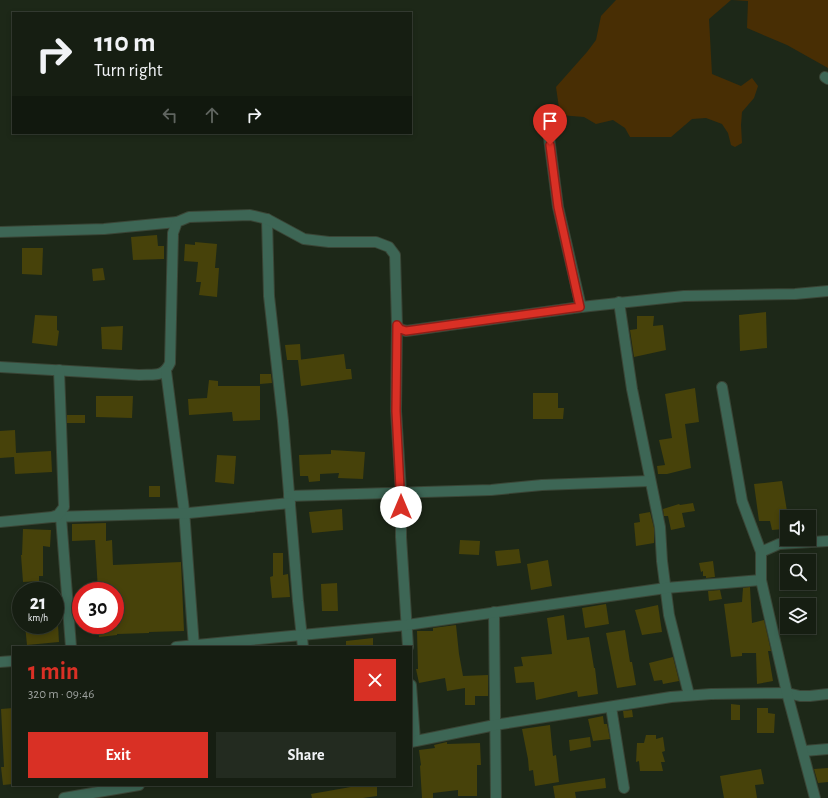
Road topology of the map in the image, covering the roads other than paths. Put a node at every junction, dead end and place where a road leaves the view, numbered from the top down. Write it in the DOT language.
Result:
graph roads {
  1 [pos="548,130"];
  2 [pos="267,219"];
  3 [pos="177,222"];
  4 [pos="0,232"];
  5 [pos="828,291"];
  6 [pos="619,302"];
  7 [pos="580,307"];
  8 [pos="397,325"];
  9 [pos="0,367"];
  10 [pos="59,370"];
  11 [pos="166,371"];
  12 [pos="722,387"];
  13 [pos="650,481"];
  14 [pos="402,492"];
  15 [pos="289,500"];
  16 [pos="184,514"];
  17 [pos="56,517"];
  18 [pos="0,522"];
  19 [pos="828,541"];
  20 [pos="761,552"];
  21 [pos="761,580"];
  22 [pos="666,588"];
  23 [pos="494,612"];
  24 [pos="407,624"];
  25 [pos="302,635"];
  26 [pos="71,646"];
  27 [pos="194,646"];
  28 [pos="303,646"];
  29 [pos="408,646"];
  30 [pos="12,661"];
  31 [pos="0,662"];
  32 [pos="787,693"];
  33 [pos="828,694"];
  34 [pos="689,695"];
  35 [pos="611,707"];
  36 [pos="412,713"];
  37 [pos="495,725"];
  38 [pos="413,741"];
  39 [pos="828,749"];
  40 [pos="804,751"];
  41 [pos="78,786"];
  42 [pos="134,786"];
  43 [pos="624,788"];
  44 [pos="79,796"];
  45 [pos="64,798"];
  46 [pos="496,798"];
  47 [pos="815,798"];
  1 -- 7 [label="street"];
  2 -- 3 [label="street"];
  2 -- 8 [label="street"];
  2 -- 15 [label="street"];
  3 -- 4 [label="street"];
  3 -- 11 [label="street"];
  5 -- 6 [label="street"];
  6 -- 7 [label="street"];
  6 -- 13 [label="street"];
  7 -- 8 [label="street"];
  8 -- 14 [label="street"];
  9 -- 10 [label="street"];
  10 -- 11 [label="street"];
  10 -- 17 [label="street"];
  11 -- 16 [label="street"];
  12 -- 20 [label="street"];
  13 -- 14 [label="street"];
  13 -- 22 [label="street"];
  14 -- 15 [label="street"];
  14 -- 24 [label="street"];
  15 -- 16 [label="street"];
  15 -- 25 [label="street"];
  16 -- 17 [label="street"];
  16 -- 27 [label="street"];
  17 -- 18 [label="street"];
  17 -- 26 [label="street"];
  19 -- 20 [label="street"];
  20 -- 21 [label="street"];
  21 -- 22 [label="street"];
  21 -- 32 [label="street"];
  22 -- 23 [label="street"];
  22 -- 34 [label="street"];
  23 -- 24 [label="street"];
  23 -- 37 [label="street"];
  24 -- 25 [label="street"];
  24 -- 29 [label="street"];
  25 -- 27 [label="street"];
  25 -- 28 [label="street"];
  30 -- 31 [label="street"];
  32 -- 33 [label="street"];
  32 -- 34 [label="street"];
  32 -- 40 [label="street"];
  34 -- 35 [label="street"];
  35 -- 37 [label="street"];
  35 -- 43 [label="street"];
  36 -- 38 [label="street"];
  37 -- 38 [label="street"];
  37 -- 46 [label="street"];
  39 -- 40 [label="street"];
  40 -- 47 [label="street"];
  41 -- 44 [label="street"];
  42 -- 44 [label="street"];
  44 -- 45 [label="street"];
}
